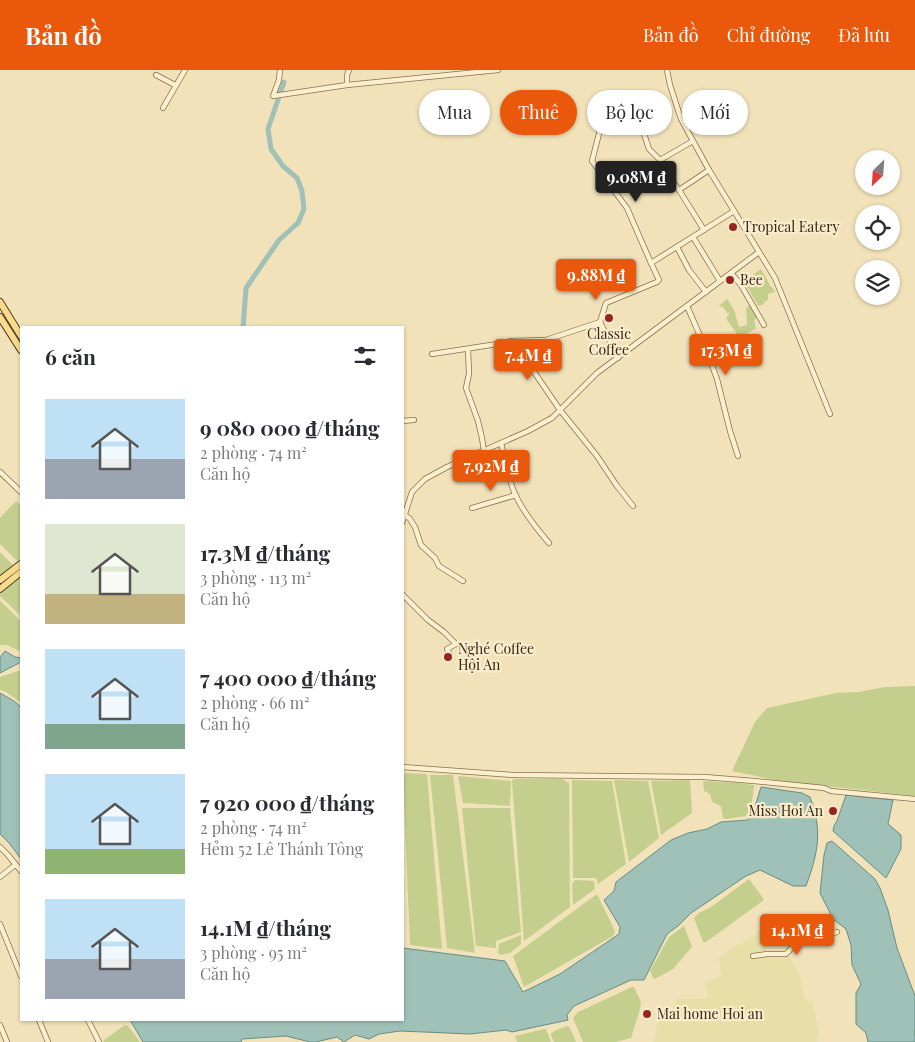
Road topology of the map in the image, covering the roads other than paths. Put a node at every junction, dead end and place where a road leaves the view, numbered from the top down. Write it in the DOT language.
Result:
graph roads {
  1 [pos="185,70"];
  2 [pos="280,70"];
  3 [pos="349,70"];
  4 [pos="498,70"];
  5 [pos="667,70"];
  6 [pos="463,72"];
  7 [pos="156,75"];
  8 [pos="175,85"];
  9 [pos="347,85"];
  10 [pos="162,108"];
  11 [pos="599,135"];
  12 [pos="644,135"];
  13 [pos="693,142"];
  14 [pos="660,160"];
  15 [pos="708,170"];
  16 [pos="679,190"];
  17 [pos="734,211"];
  18 [pos="704,230"];
  19 [pos="693,237"];
  20 [pos="677,247"];
  21 [pos="760,252"];
  22 [pos="651,263"];
  23 [pos="731,273"];
  24 [pos="720,281"];
  25 [pos="706,292"];
  26 [pos="0,302"];
  27 [pos="687,306"];
  28 [pos="0,317"];
  29 [pos="600,322"];
  30 [pos="764,325"];
  31 [pos="20,334"];
  32 [pos="528,341"];
  33 [pos="20,348"];
  34 [pos="468,349"];
  35 [pos="432,354"];
  36 [pos="618,358"];
  37 [pos="560,410"];
  38 [pos="830,414"];
  39 [pos="414,420"];
  40 [pos="404,421"];
  41 [pos="501,444"];
  42 [pos="484,451"];
  43 [pos="738,456"];
  44 [pos="0,472"];
  45 [pos="20,491"];
  46 [pos="516,495"];
  47 [pos="633,506"];
  48 [pos="472,508"];
  49 [pos="405,515"];
  50 [pos="549,543"];
  51 [pos="20,565"];
  52 [pos="20,573"];
  53 [pos="463,581"];
  54 [pos="1,585"];
  55 [pos="404,596"];
  56 [pos="448,658"];
  57 [pos="404,767"];
  58 [pos="915,799"];
  59 [pos="0,847"];
  60 [pos="15,865"];
  61 [pos="20,870"];
  62 [pos="0,877"];
  63 [pos="0,924"];
  64 [pos="837,932"];
  65 [pos="753,956"];
  66 [pos="20,974"];
  67 [pos="39,1021"];
  68 [pos="88,1021"];
  69 [pos="0,1025"];
  70 [pos="1,1031"];
  71 [pos="7,1042"];
  72 [pos="48,1042"];
  73 [pos="99,1042"];
  1 -- 8 [label="street"];
  2 -- 9 [label="street"];
  3 -- 9 [label="street"];
  4 -- 6 [label="street"];
  5 -- 13 [label="street"];
  6 -- 9 [label="street"];
  7 -- 8 [label="street"];
  8 -- 10 [label="street"];
  11 -- 22 [label="street"];
  12 -- 14 [label="street"];
  13 -- 14 [label="street"];
  13 -- 15 [label="street"];
  14 -- 16 [label="street"];
  15 -- 16 [label="street"];
  15 -- 17 [label="street"];
  16 -- 18 [label="street"];
  17 -- 18 [label="street"];
  17 -- 21 [label="street"];
  18 -- 19 [label="street"];
  19 -- 20 [label="street"];
  19 -- 24 [label="street"];
  20 -- 22 [label="street"];
  20 -- 25 [label="street"];
  21 -- 23 [label="street"];
  21 -- 38 [label="street"];
  22 -- 29 [label="street"];
  23 -- 24 [label="street"];
  23 -- 30 [label="street"];
  24 -- 25 [label="street"];
  25 -- 27 [label="street"];
  26 -- 31 [label="main road"];
  27 -- 36 [label="street"];
  27 -- 43 [label="street"];
  28 -- 33 [label="main road"];
  29 -- 32 [label="street"];
  29 -- 36 [label="street"];
  32 -- 34 [label="street"];
  32 -- 37 [label="street"];
  34 -- 35 [label="street"];
  34 -- 42 [label="street"];
  36 -- 37 [label="street"];
  37 -- 41 [label="street"];
  37 -- 47 [label="street"];
  39 -- 40 [label="street"];
  41 -- 42 [label="street"];
  41 -- 46 [label="street"];
  42 -- 49 [label="street"];
  44 -- 45 [label="street"];
  46 -- 48 [label="street"];
  46 -- 50 [label="street"];
  49 -- 53 [label="street"];
  51 -- 54 [label="main road"];
  52 -- 54 [label="main road"];
  55 -- 56 [label="street"];
  57 -- 58 [label="street"];
  59 -- 60 [label="street"];
  60 -- 61 [label="street"];
  60 -- 62 [label="street"];
  63 -- 66 [label="street"];
  64 -- 65 [label="street"];
  67 -- 72 [label="street"];
  68 -- 73 [label="street"];
  69 -- 70 [label="street"];
  70 -- 71 [label="street"];
}
